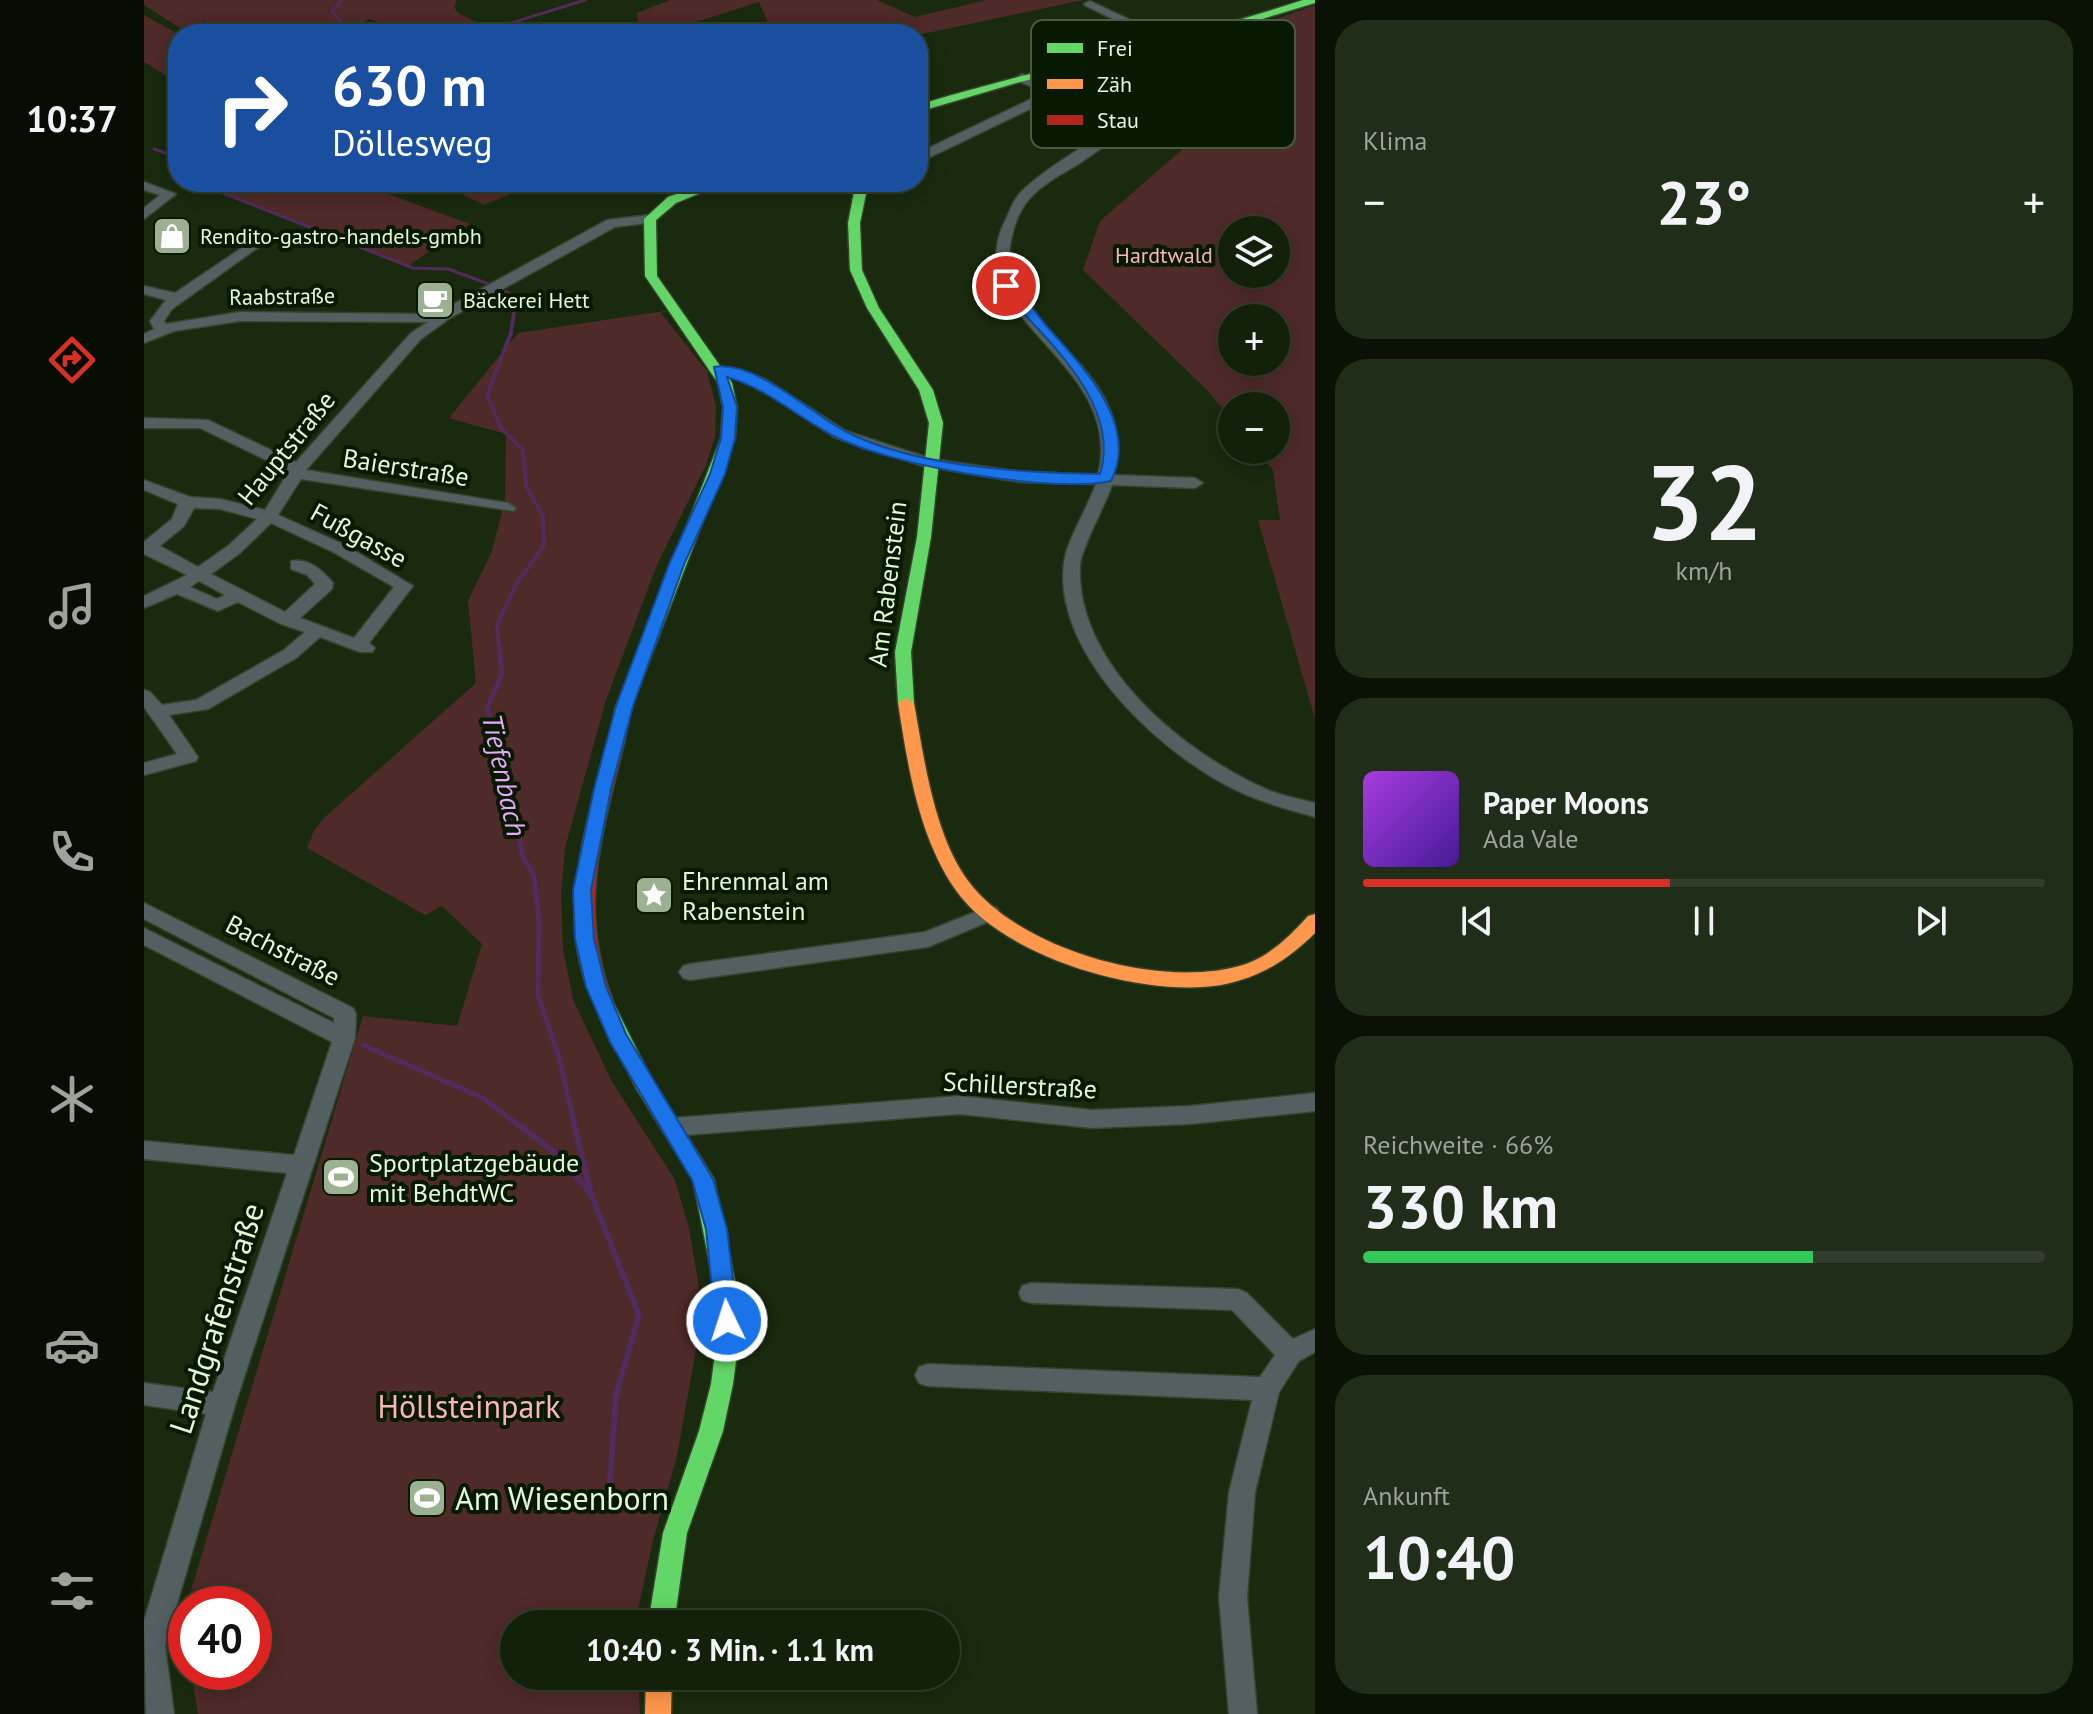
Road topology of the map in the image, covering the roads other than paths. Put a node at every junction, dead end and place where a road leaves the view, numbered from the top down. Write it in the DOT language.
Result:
graph roads {
  1 [pos="1306,1"];
  2 [pos="1090,4"];
  3 [pos="1123,20"];
  4 [pos="1252,20"];
  5 [pos="1031,76"];
  6 [pos="1022,78"];
  7 [pos="1031,82"];
  8 [pos="1031,104"];
  9 [pos="928,106"];
  10 [pos="1091,148"];
  11 [pos="928,153"];
  12 [pos="144,186"];
  13 [pos="695,192"];
  14 [pos="860,192"];
  15 [pos="144,215"];
  16 [pos="650,219"];
  17 [pos="255,243"];
  18 [pos="144,290"];
  19 [pos="176,298"];
  20 [pos="447,314"];
  21 [pos="400,318"];
  22 [pos="161,329"];
  23 [pos="416,336"];
  24 [pos="144,339"];
  25 [pos="718,370"];
  26 [pos="144,423"];
  27 [pos="929,463"];
  28 [pos="297,471"];
  29 [pos="1106,478"];
  30 [pos="1195,483"];
  31 [pos="144,485"];
  32 [pos="186,502"];
  33 [pos="508,508"];
  34 [pos="268,517"];
  35 [pos="146,548"];
  36 [pos="297,565"];
  37 [pos="202,574"];
  38 [pos="178,588"];
  39 [pos="236,596"];
  40 [pos="144,603"];
  41 [pos="287,620"];
  42 [pos="317,631"];
  43 [pos="144,696"];
  44 [pos="159,711"];
  45 [pos="144,769"];
  46 [pos="1315,810"];
  47 [pos="144,910"];
  48 [pos="990,913"];
  49 [pos="1315,921"];
  50 [pos="144,936"];
  51 [pos="690,972"];
  52 [pos="344,1038"];
  53 [pos="1315,1102"];
  54 [pos="673,1127"];
  55 [pos="144,1150"];
  56 [pos="301,1165"];
  57 [pos="1031,1293"];
  58 [pos="1315,1340"];
  59 [pos="1290,1353"];
  60 [pos="928,1375"];
  61 [pos="1267,1389"];
  62 [pos="144,1394"];
  63 [pos="222,1405"];
  64 [pos="663,1610"];
  65 [pos="147,1644"];
  66 [pos="659,1690"];
  67 [pos="160,1714"];
  68 [pos="658,1714"];
  69 [pos="1243,1714"];
  1 -- 4 [label="street"];
  2 -- 3 [label="street"];
  5 -- 6 [label="street"];
  6 -- 7 [label="street"];
  6 -- 9 [label="street"];
  8 -- 11 [label="street"];
  10 -- 29 [label="street"];
  12 -- 15 [label="street"];
  13 -- 16 [label="street"];
  14 -- 27 [label="street, Am Rabenstein"];
  16 -- 20 [label="street"];
  16 -- 25 [label="street"];
  17 -- 19 [label="street"];
  18 -- 19 [label="street"];
  19 -- 22 [label="street"];
  20 -- 21 [label="street, Raabstraße"];
  20 -- 23 [label="street, Hauptstraße"];
  21 -- 22 [label="street, Raabstraße"];
  21 -- 23 [label="street"];
  22 -- 24 [label="street, Raabstraße"];
  23 -- 28 [label="street, Hauptstraße"];
  25 -- 27 [label="street"];
  25 -- 54 [label="street"];
  26 -- 28 [label="street, Baierstraße"];
  27 -- 29 [label="street"];
  27 -- 48 [label="street, Am Rabenstein"];
  28 -- 33 [label="street, Baierstraße"];
  28 -- 34 [label="street, Hauptstraße"];
  29 -- 30 [label="street"];
  29 -- 46 [label="street"];
  31 -- 32 [label="street"];
  32 -- 34 [label="street"];
  32 -- 35 [label="street"];
  34 -- 37 [label="street, Hauptstraße"];
  34 -- 42 [label="street, Fußgasse"];
  35 -- 37 [label="street"];
  36 -- 41 [label="street"];
  37 -- 38 [label="street, Hauptstraße"];
  37 -- 39 [label="street"];
  38 -- 39 [label="street"];
  38 -- 40 [label="street, Hauptstraße"];
  39 -- 41 [label="street"];
  41 -- 42 [label="street"];
  42 -- 44 [label="street"];
  43 -- 44 [label="street"];
  44 -- 45 [label="street"];
  47 -- 52 [label="street, Bachstraße"];
  48 -- 49 [label="street, Am Rabenstein"];
  48 -- 51 [label="street"];
  50 -- 52 [label="street, Bachstraße"];
  52 -- 56 [label="street, Landgrafenstraße"];
  53 -- 54 [label="street, Schillerstraße"];
  54 -- 64 [label="street"];
  55 -- 56 [label="street"];
  56 -- 63 [label="street, Landgrafenstraße"];
  57 -- 59 [label="street"];
  58 -- 59 [label="street"];
  59 -- 61 [label="street"];
  60 -- 61 [label="street"];
  61 -- 69 [label="street"];
  62 -- 63 [label="street"];
  63 -- 65 [label="street, Landgrafenstraße"];
  65 -- 67 [label="street, Landgrafenstraße"];
  66 -- 68 [label="street"];
}
